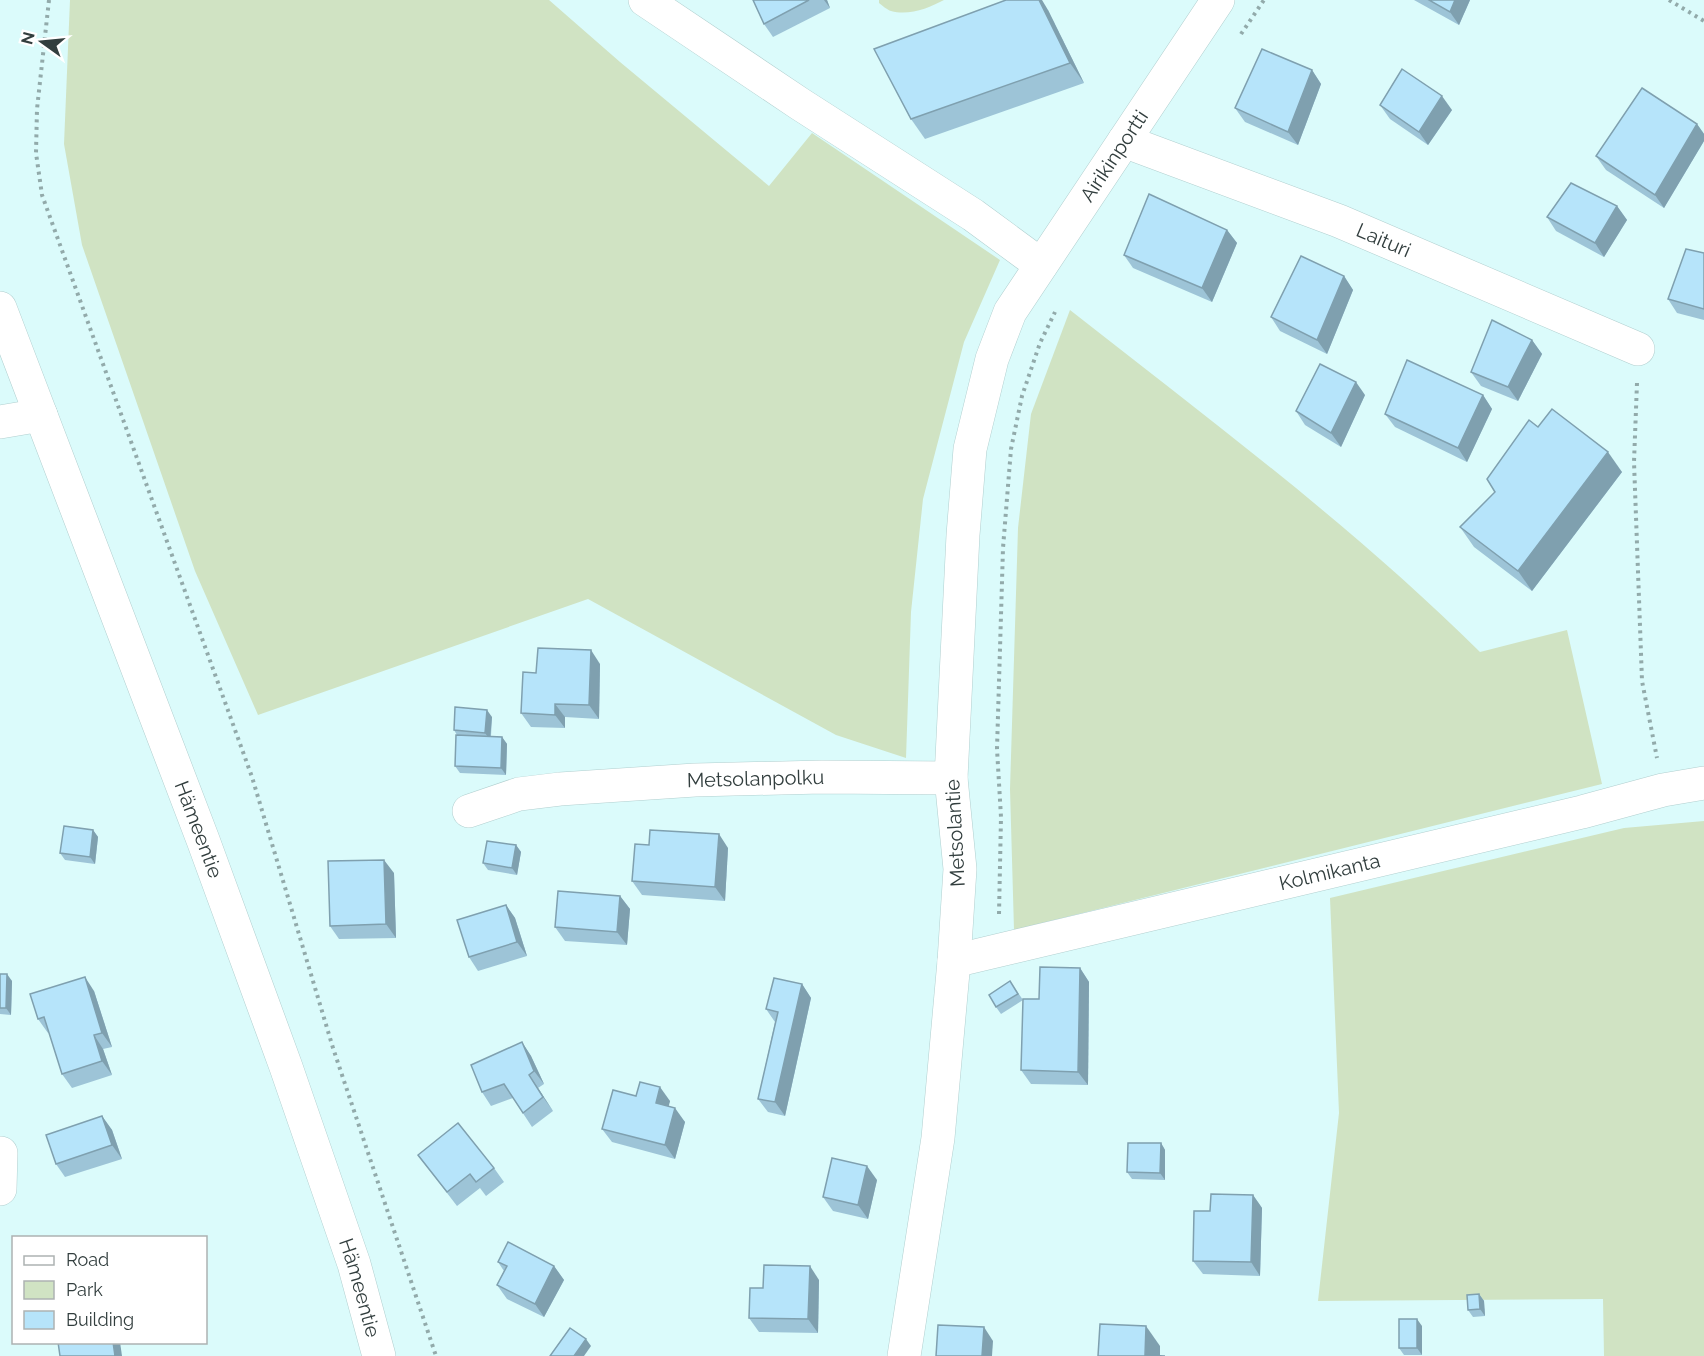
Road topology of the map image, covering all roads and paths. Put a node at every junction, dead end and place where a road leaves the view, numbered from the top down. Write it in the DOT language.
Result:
graph roads {
  1 [pos="48,0"];
  2 [pos="645,0"];
  3 [pos="1218,0"];
  4 [pos="1264,0"];
  5 [pos="1669,0"];
  6 [pos="1704,21"];
  7 [pos="1238,39"];
  8 [pos="1124,141"];
  9 [pos="1041,265"];
  10 [pos="0,308"];
  11 [pos="1010,312"];
  12 [pos="1055,312"];
  13 [pos="1638,349"];
  14 [pos="41,415"];
  15 [pos="0,422"];
  16 [pos="951,778"];
  17 [pos="1704,783"];
  18 [pos="1663,790"];
  19 [pos="470,811"];
  20 [pos="999,951"];
  21 [pos="954,962"];
  22 [pos="1,1153"];
  23 [pos="0,1189"];
  24 [pos="380,1356"];
  25 [pos="436,1356"];
  26 [pos="904,1356"];
  1 -- 25 [label="path"];
  2 -- 9 [label="main road"];
  3 -- 8 [label="main road, Airikinportti"];
  4 -- 7 [label="path"];
  5 -- 6 [label="path"];
  8 -- 9 [label="main road, Airikinportti"];
  8 -- 13 [label="main road, Laituri"];
  9 -- 11 [label="main road, Airikinportti"];
  10 -- 14 [label="main road, Hämeentie"];
  11 -- 16 [label="main road, Metsolantie"];
  12 -- 20 [label="path"];
  13 -- 18 [label="path"];
  14 -- 15 [label="main road"];
  14 -- 24 [label="main road, Hämeentie"];
  16 -- 19 [label="main road, Metsolanpolku"];
  16 -- 21 [label="main road, Metsolantie"];
  17 -- 18 [label="main road, Kolmikanta"];
  18 -- 20 [label="main road, Kolmikanta"];
  20 -- 21 [label="main road, Kolmikanta"];
  21 -- 26 [label="main road, Metsolantie"];
  22 -- 23 [label="main road"];
}
